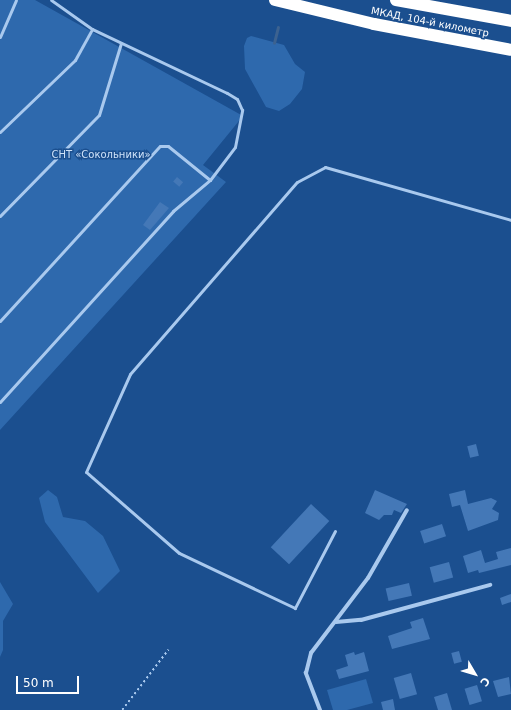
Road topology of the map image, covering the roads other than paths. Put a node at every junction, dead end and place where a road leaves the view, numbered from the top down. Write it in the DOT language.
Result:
graph roads {
  1 [pos="16,0"];
  2 [pos="51,0"];
  3 [pos="275,0"];
  4 [pos="396,0"];
  5 [pos="511,22"];
  6 [pos="92,29"];
  7 [pos="0,37"];
  8 [pos="121,43"];
  9 [pos="509,52"];
  10 [pos="0,132"];
  11 [pos="210,180"];
  12 [pos="0,216"];
  13 [pos="511,220"];
  14 [pos="0,321"];
  15 [pos="0,402"];
  16 [pos="407,510"];
  17 [pos="335,531"];
  18 [pos="490,585"];
  19 [pos="336,622"];
  20 [pos="320,710"];
  1 -- 7 [label="lane"];
  2 -- 6 [label="lane"];
  3 -- 9 [label="highway, МКАД, 104-й километр"];
  4 -- 5 [label="highway, МКАД, 104-й километр"];
  6 -- 8 [label="lane"];
  6 -- 10 [label="lane"];
  8 -- 11 [label="lane"];
  8 -- 12 [label="lane"];
  11 -- 14 [label="lane"];
  11 -- 15 [label="lane"];
  13 -- 17 [label="lane"];
  16 -- 19 [label="street"];
  18 -- 19 [label="street"];
  19 -- 20 [label="street"];
}
